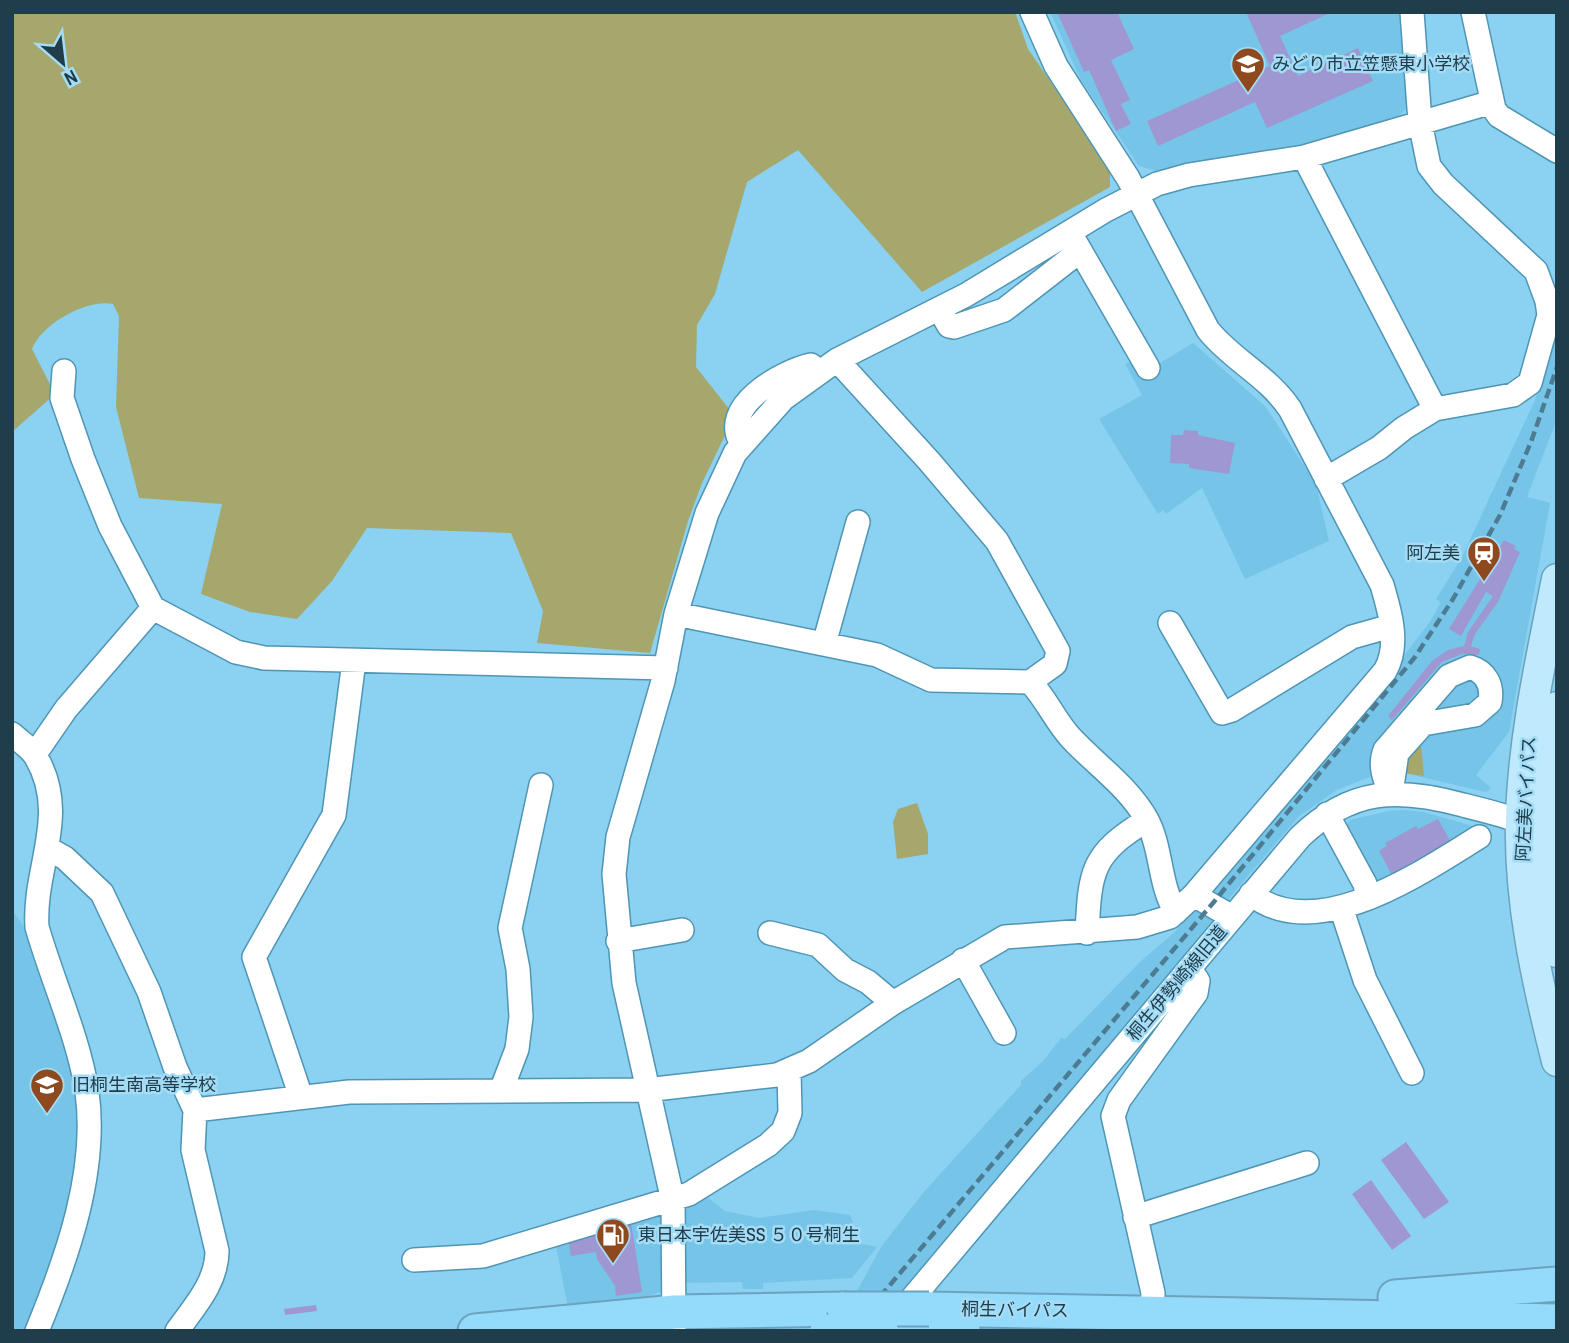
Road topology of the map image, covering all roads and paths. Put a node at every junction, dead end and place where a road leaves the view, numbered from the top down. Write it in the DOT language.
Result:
graph roads {
  1 [pos="1032,12"];
  2 [pos="1412,12"];
  3 [pos="1473,12"];
  4 [pos="1493,105"];
  5 [pos="1420,122"];
  6 [pos="1557,151"];
  7 [pos="1304,157"];
  8 [pos="1136,196"];
  9 [pos="1075,241"];
  10 [pos="939,309"];
  11 [pos="828,366"];
  12 [pos="1149,368"];
  13 [pos="64,371"];
  14 [pos="1435,410"];
  15 [pos="1326,479"];
  16 [pos="858,522"];
  17 [pos="1557,579"];
  18 [pos="153,608"];
  19 [pos="676,614"];
  20 [pos="1170,623"];
  21 [pos="1391,626"];
  22 [pos="824,644"];
  23 [pos="354,661"];
  24 [pos="666,668"];
  25 [pos="1030,682"];
  26 [pos="1557,707"];
  27 [pos="1432,710"];
  28 [pos="12,734"];
  29 [pos="35,754"];
  30 [pos="541,785"];
  31 [pos="1391,793"];
  32 [pos="1327,814"];
  33 [pos="1147,820"];
  34 [pos="1541,830"];
  35 [pos="1479,837"];
  36 [pos="49,849"];
  37 [pos="1251,894"];
  38 [pos="1194,895"];
  39 [pos="1368,898"];
  40 [pos="1341,907"];
  41 [pos="1177,912"];
  42 [pos="1232,917"];
  43 [pos="682,930"];
  44 [pos="770,933"];
  45 [pos="1087,933"];
  46 [pos="618,941"];
  47 [pos="1557,952"];
  48 [pos="962,960"];
  49 [pos="1190,969"];
  50 [pos="892,1003"];
  51 [pos="1004,1033"];
  52 [pos="1557,1061"];
  53 [pos="789,1071"];
  54 [pos="1412,1073"];
  55 [pos="646,1090"];
  56 [pos="501,1091"];
  57 [pos="301,1097"];
  58 [pos="195,1110"];
  59 [pos="1307,1163"];
  60 [pos="673,1201"];
  61 [pos="1135,1217"];
  62 [pos="414,1260"];
  63 [pos="1557,1283"];
  64 [pos="1152,1312"];
  65 [pos="674,1321"];
  66 [pos="1557,1321"];
  67 [pos="831,1323"];
  68 [pos="908,1323"];
  69 [pos="37,1331"];
  70 [pos="177,1331"];
  71 [pos="475,1331"];
  72 [pos="1039,1331"];
  1 -- 8 [label="street"];
  2 -- 5 [label="street"];
  3 -- 4 [label="street"];
  4 -- 5 [label="street"];
  4 -- 6 [label="street"];
  5 -- 7 [label="street"];
  5 -- 14 [label="street"];
  7 -- 8 [label="street"];
  7 -- 14 [label="street"];
  8 -- 9 [label="street"];
  8 -- 15 [label="street"];
  9 -- 10 [label="street"];
  9 -- 10 [label="street"];
  9 -- 12 [label="street"];
  10 -- 11 [label="street"];
  11 -- 19 [label="street"];
  11 -- 25 [label="street"];
  13 -- 18 [label="street"];
  14 -- 15 [label="street"];
  15 -- 21 [label="street"];
  16 -- 22 [label="street"];
  17 -- 34 [label="main road, 阿左美バイパス"];
  18 -- 23 [label="street"];
  18 -- 29 [label="street"];
  19 -- 22 [label="street"];
  19 -- 24 [label="street"];
  20 -- 21 [label="street"];
  21 -- 38 [label="street"];
  22 -- 25 [label="street"];
  23 -- 24 [label="street"];
  23 -- 57 [label="street"];
  24 -- 46 [label="street"];
  25 -- 33 [label="street"];
  26 -- 34 [label="main road, 阿左美バイパス"];
  27 -- 31 [label="street"];
  28 -- 29 [label="street"];
  29 -- 36 [label="street"];
  30 -- 56 [label="street"];
  31 -- 32 [label="street, 桐生伊勢崎線旧道"];
  31 -- 34 [label="street, 桐生伊勢崎線旧道"];
  32 -- 37 [label="street, 桐生伊勢崎線旧道"];
  32 -- 39 [label="street"];
  33 -- 41 [label="street"];
  33 -- 45 [label="street"];
  34 -- 47 [label="main road, 阿左美バイパス"];
  34 -- 52 [label="main road, 阿左美バイパス"];
  35 -- 39 [label="street"];
  36 -- 58 [label="street"];
  36 -- 69 [label="street"];
  37 -- 40 [label="street"];
  37 -- 42 [label="street, 桐生伊勢崎線旧道"];
  38 -- 41 [label="street"];
  38 -- 42 [label="street"];
  39 -- 40 [label="street"];
  40 -- 54 [label="street"];
  41 -- 45 [label="street"];
  42 -- 49 [label="street, 桐生伊勢崎線旧道"];
  43 -- 46 [label="street"];
  44 -- 50 [label="street"];
  45 -- 48 [label="street"];
  46 -- 55 [label="street"];
  48 -- 50 [label="street"];
  48 -- 51 [label="street"];
  49 -- 61 [label="street"];
  49 -- 68 [label="street, 桐生伊勢崎線旧道"];
  50 -- 53 [label="street"];
  53 -- 55 [label="street"];
  53 -- 60 [label="street"];
  55 -- 56 [label="street"];
  55 -- 60 [label="street"];
  56 -- 57 [label="street"];
  57 -- 58 [label="street"];
  58 -- 70 [label="street"];
  59 -- 61 [label="street"];
  60 -- 62 [label="street"];
  60 -- 65 [label="street"];
  61 -- 64 [label="street"];
  63 -- 64 [label="highway"];
  64 -- 66 [label="highway, 桐生バイパス"];
  64 -- 68 [label="highway, 桐生バイパス"];
  65 -- 67 [label="highway, 桐生バイパス"];
  65 -- 71 [label="highway, 桐生バイパス"];
  67 -- 68 [label="highway, 桐生バイパス, bridge"];
  68 -- 72 [label="highway, 桐生バイパス"];
}
